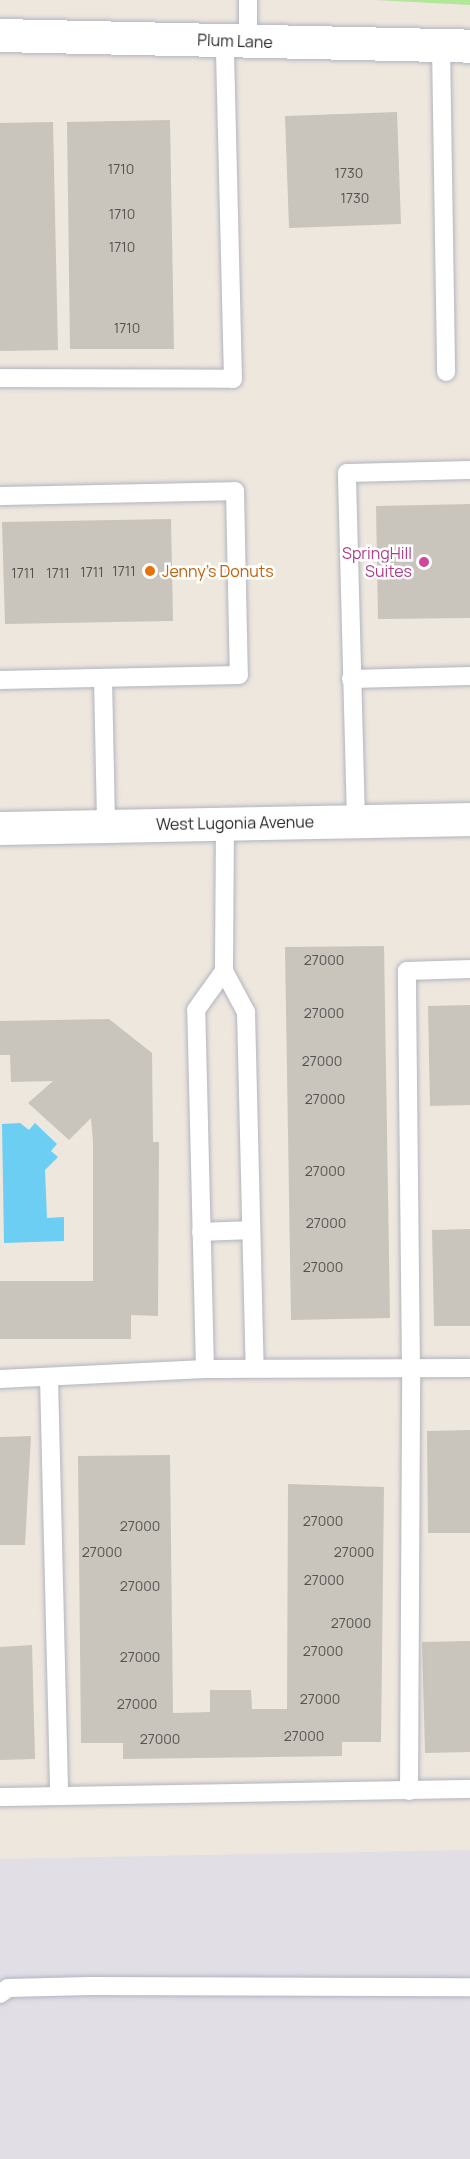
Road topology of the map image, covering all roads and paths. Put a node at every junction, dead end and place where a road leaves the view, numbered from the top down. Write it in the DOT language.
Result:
graph roads {
  1 [pos="248,0"];
  2 [pos="0,35"];
  3 [pos="236,41"];
  4 [pos="455,46"];
  5 [pos="446,372"];
  6 [pos="0,378"];
  7 [pos="470,470"];
  8 [pos="0,496"];
  9 [pos="470,676"];
  10 [pos="103,678"];
  11 [pos="351,679"];
  12 [pos="0,680"];
  13 [pos="470,819"];
  14 [pos="356,820"];
  15 [pos="225,823"];
  16 [pos="106,827"];
  17 [pos="0,828"];
  18 [pos="470,969"];
  19 [pos="224,971"];
  20 [pos="251,1230"];
  21 [pos="201,1232"];
  22 [pos="255,1368"];
  23 [pos="470,1368"];
  24 [pos="205,1369"];
  25 [pos="411,1370"];
  26 [pos="49,1378"];
  27 [pos="0,1379"];
  28 [pos="470,1789"];
  29 [pos="409,1791"];
  30 [pos="60,1796"];
  31 [pos="0,1797"];
  32 [pos="470,1987"];
  33 [pos="0,1994"];
  1 -- 3 [label="lane"];
  2 -- 3 [label="street, Plum Lane"];
  3 -- 4 [label="street, Plum Lane"];
  3 -- 6 [label="lane"];
  4 -- 5 [label="lane"];
  7 -- 11 [label="lane"];
  8 -- 10 [label="lane"];
  9 -- 11 [label="lane"];
  10 -- 12 [label="lane"];
  10 -- 16 [label="lane"];
  11 -- 14 [label="lane"];
  13 -- 14 [label="street, West Lugonia Avenue"];
  14 -- 15 [label="street, West Lugonia Avenue"];
  15 -- 16 [label="street, West Lugonia Avenue"];
  15 -- 19 [label="lane"];
  16 -- 17 [label="street, West Lugonia Avenue"];
  18 -- 25 [label="lane"];
  19 -- 20 [label="lane"];
  19 -- 21 [label="lane"];
  20 -- 21 [label="lane"];
  20 -- 22 [label="lane"];
  21 -- 24 [label="lane"];
  22 -- 24 [label="lane"];
  22 -- 25 [label="lane"];
  23 -- 25 [label="lane"];
  24 -- 26 [label="lane"];
  25 -- 29 [label="lane"];
  26 -- 27 [label="lane"];
  26 -- 30 [label="lane"];
  28 -- 29 [label="lane"];
  29 -- 30 [label="lane"];
  30 -- 31 [label="lane"];
  32 -- 33 [label="lane"];
}
